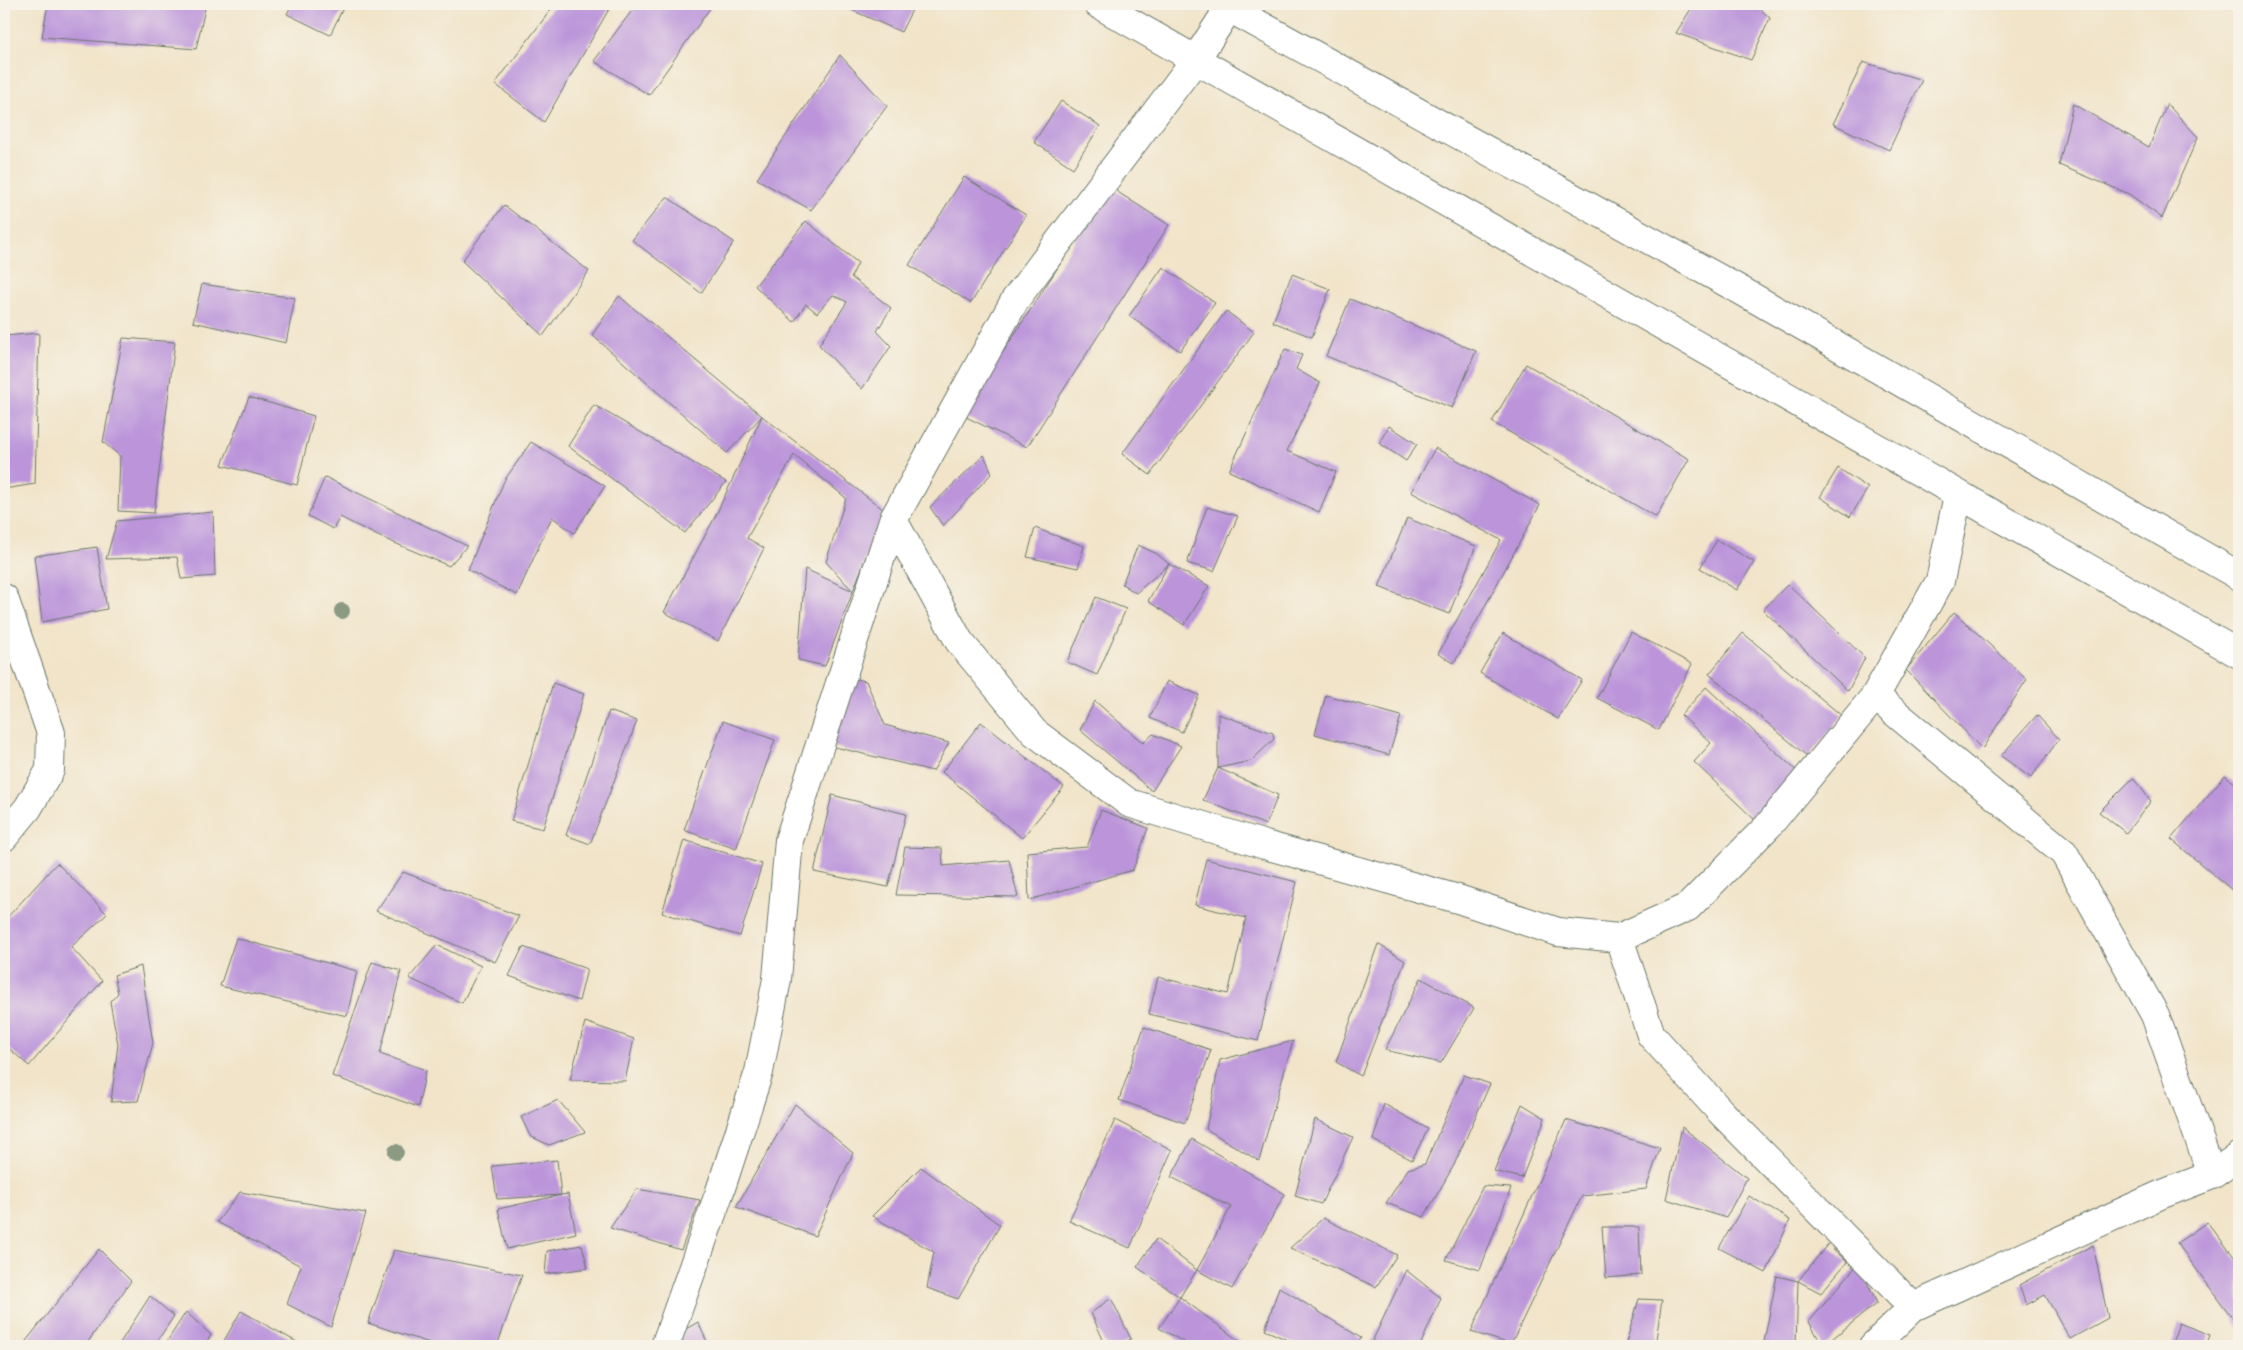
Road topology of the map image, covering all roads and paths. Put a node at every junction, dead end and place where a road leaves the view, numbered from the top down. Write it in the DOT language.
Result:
graph roads {
  1 [pos="1098,4"];
  2 [pos="1227,5"];
  3 [pos="1196,59"];
  4 [pos="1958,495"];
  5 [pos="893,520"];
  6 [pos="2239,576"];
  7 [pos="4,598"];
  8 [pos="2239,654"];
  9 [pos="1875,696"];
  10 [pos="4,837"];
  11 [pos="1619,938"];
  12 [pos="2239,1156"];
  13 [pos="2212,1175"];
  14 [pos="1913,1307"];
  15 [pos="665,1346"];
  16 [pos="1873,1346"];
  1 -- 3 [label="street"];
  2 -- 3 [label="street"];
  2 -- 6 [label="street"];
  3 -- 4 [label="street"];
  3 -- 5 [label="street"];
  4 -- 8 [label="street"];
  4 -- 9 [label="street"];
  5 -- 11 [label="street"];
  5 -- 15 [label="street"];
  7 -- 10 [label="street"];
  9 -- 11 [label="street"];
  9 -- 13 [label="street"];
  11 -- 14 [label="street"];
  12 -- 13 [label="street"];
  13 -- 14 [label="street"];
  14 -- 16 [label="street"];
}
